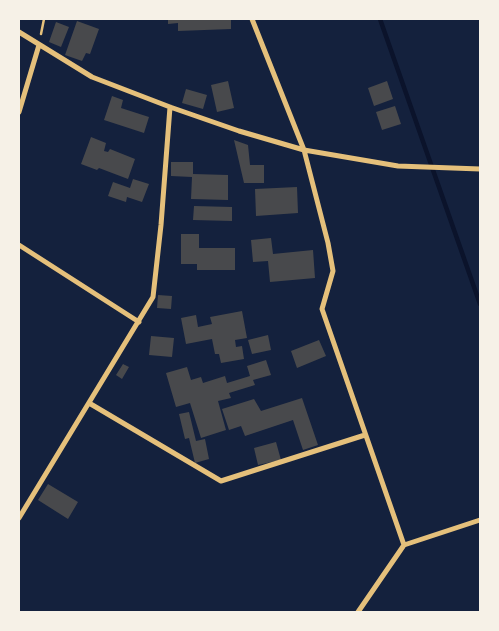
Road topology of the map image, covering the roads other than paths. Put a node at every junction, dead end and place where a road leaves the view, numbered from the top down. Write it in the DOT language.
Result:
graph roads {
  1 [pos="252,19"];
  2 [pos="19,32"];
  3 [pos="39,45"];
  4 [pos="170,108"];
  5 [pos="19,112"];
  6 [pos="304,150"];
  7 [pos="480,169"];
  8 [pos="19,245"];
  9 [pos="139,322"];
  10 [pos="89,403"];
  11 [pos="365,435"];
  12 [pos="19,518"];
  13 [pos="480,520"];
  14 [pos="404,545"];
  15 [pos="358,612"];
  1 -- 6 [label="street"];
  2 -- 3 [label="street"];
  3 -- 4 [label="street"];
  3 -- 5 [label="street"];
  4 -- 6 [label="street"];
  4 -- 9 [label="street"];
  6 -- 7 [label="street"];
  6 -- 11 [label="street"];
  8 -- 9 [label="street"];
  9 -- 10 [label="street"];
  10 -- 11 [label="street"];
  10 -- 12 [label="street"];
  11 -- 14 [label="street"];
  13 -- 14 [label="street"];
  14 -- 15 [label="street"];
}
